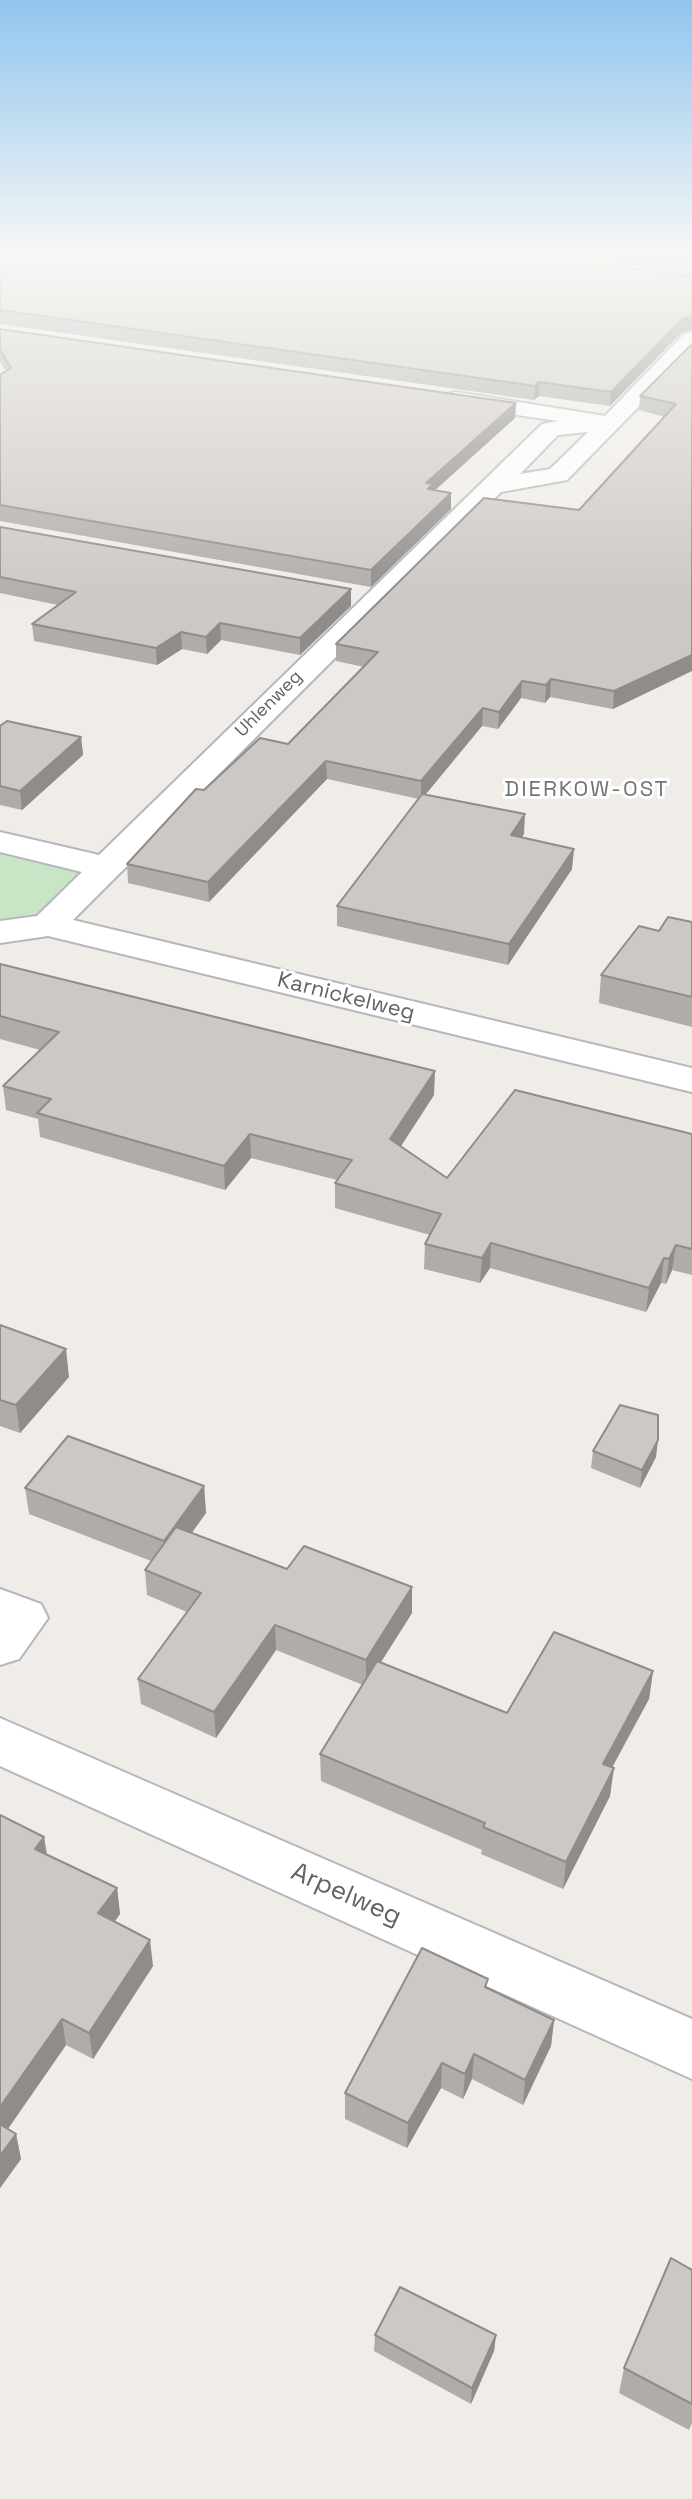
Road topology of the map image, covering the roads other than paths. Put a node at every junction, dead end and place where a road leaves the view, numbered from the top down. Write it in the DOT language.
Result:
graph roads {
  1 [pos="661,372"];
  2 [pos="439,397"];
  3 [pos="612,422"];
  4 [pos="344,594"];
  5 [pos="375,599"];
  6 [pos="0,842"];
  7 [pos="104,867"];
  8 [pos="48,925"];
  9 [pos="0,932"];
  10 [pos="692,1080"];
  11 [pos="0,1609"];
  12 [pos="0,1644"];
  13 [pos="0,1741"];
  14 [pos="692,2050"];
  1 -- 3 [label="street"];
  2 -- 3 [label="street"];
  3 -- 5 [label="street, Uhlenweg"];
  4 -- 5 [label="street"];
  5 -- 7 [label="street, Uhlenweg"];
  6 -- 7 [label="street"];
  7 -- 8 [label="street, Uhlenweg"];
  8 -- 9 [label="street, Karnickelweg"];
  8 -- 10 [label="street, Karnickelweg"];
  11 -- 12 [label="street"];
  13 -- 14 [label="street, Arpelweg"];
}
